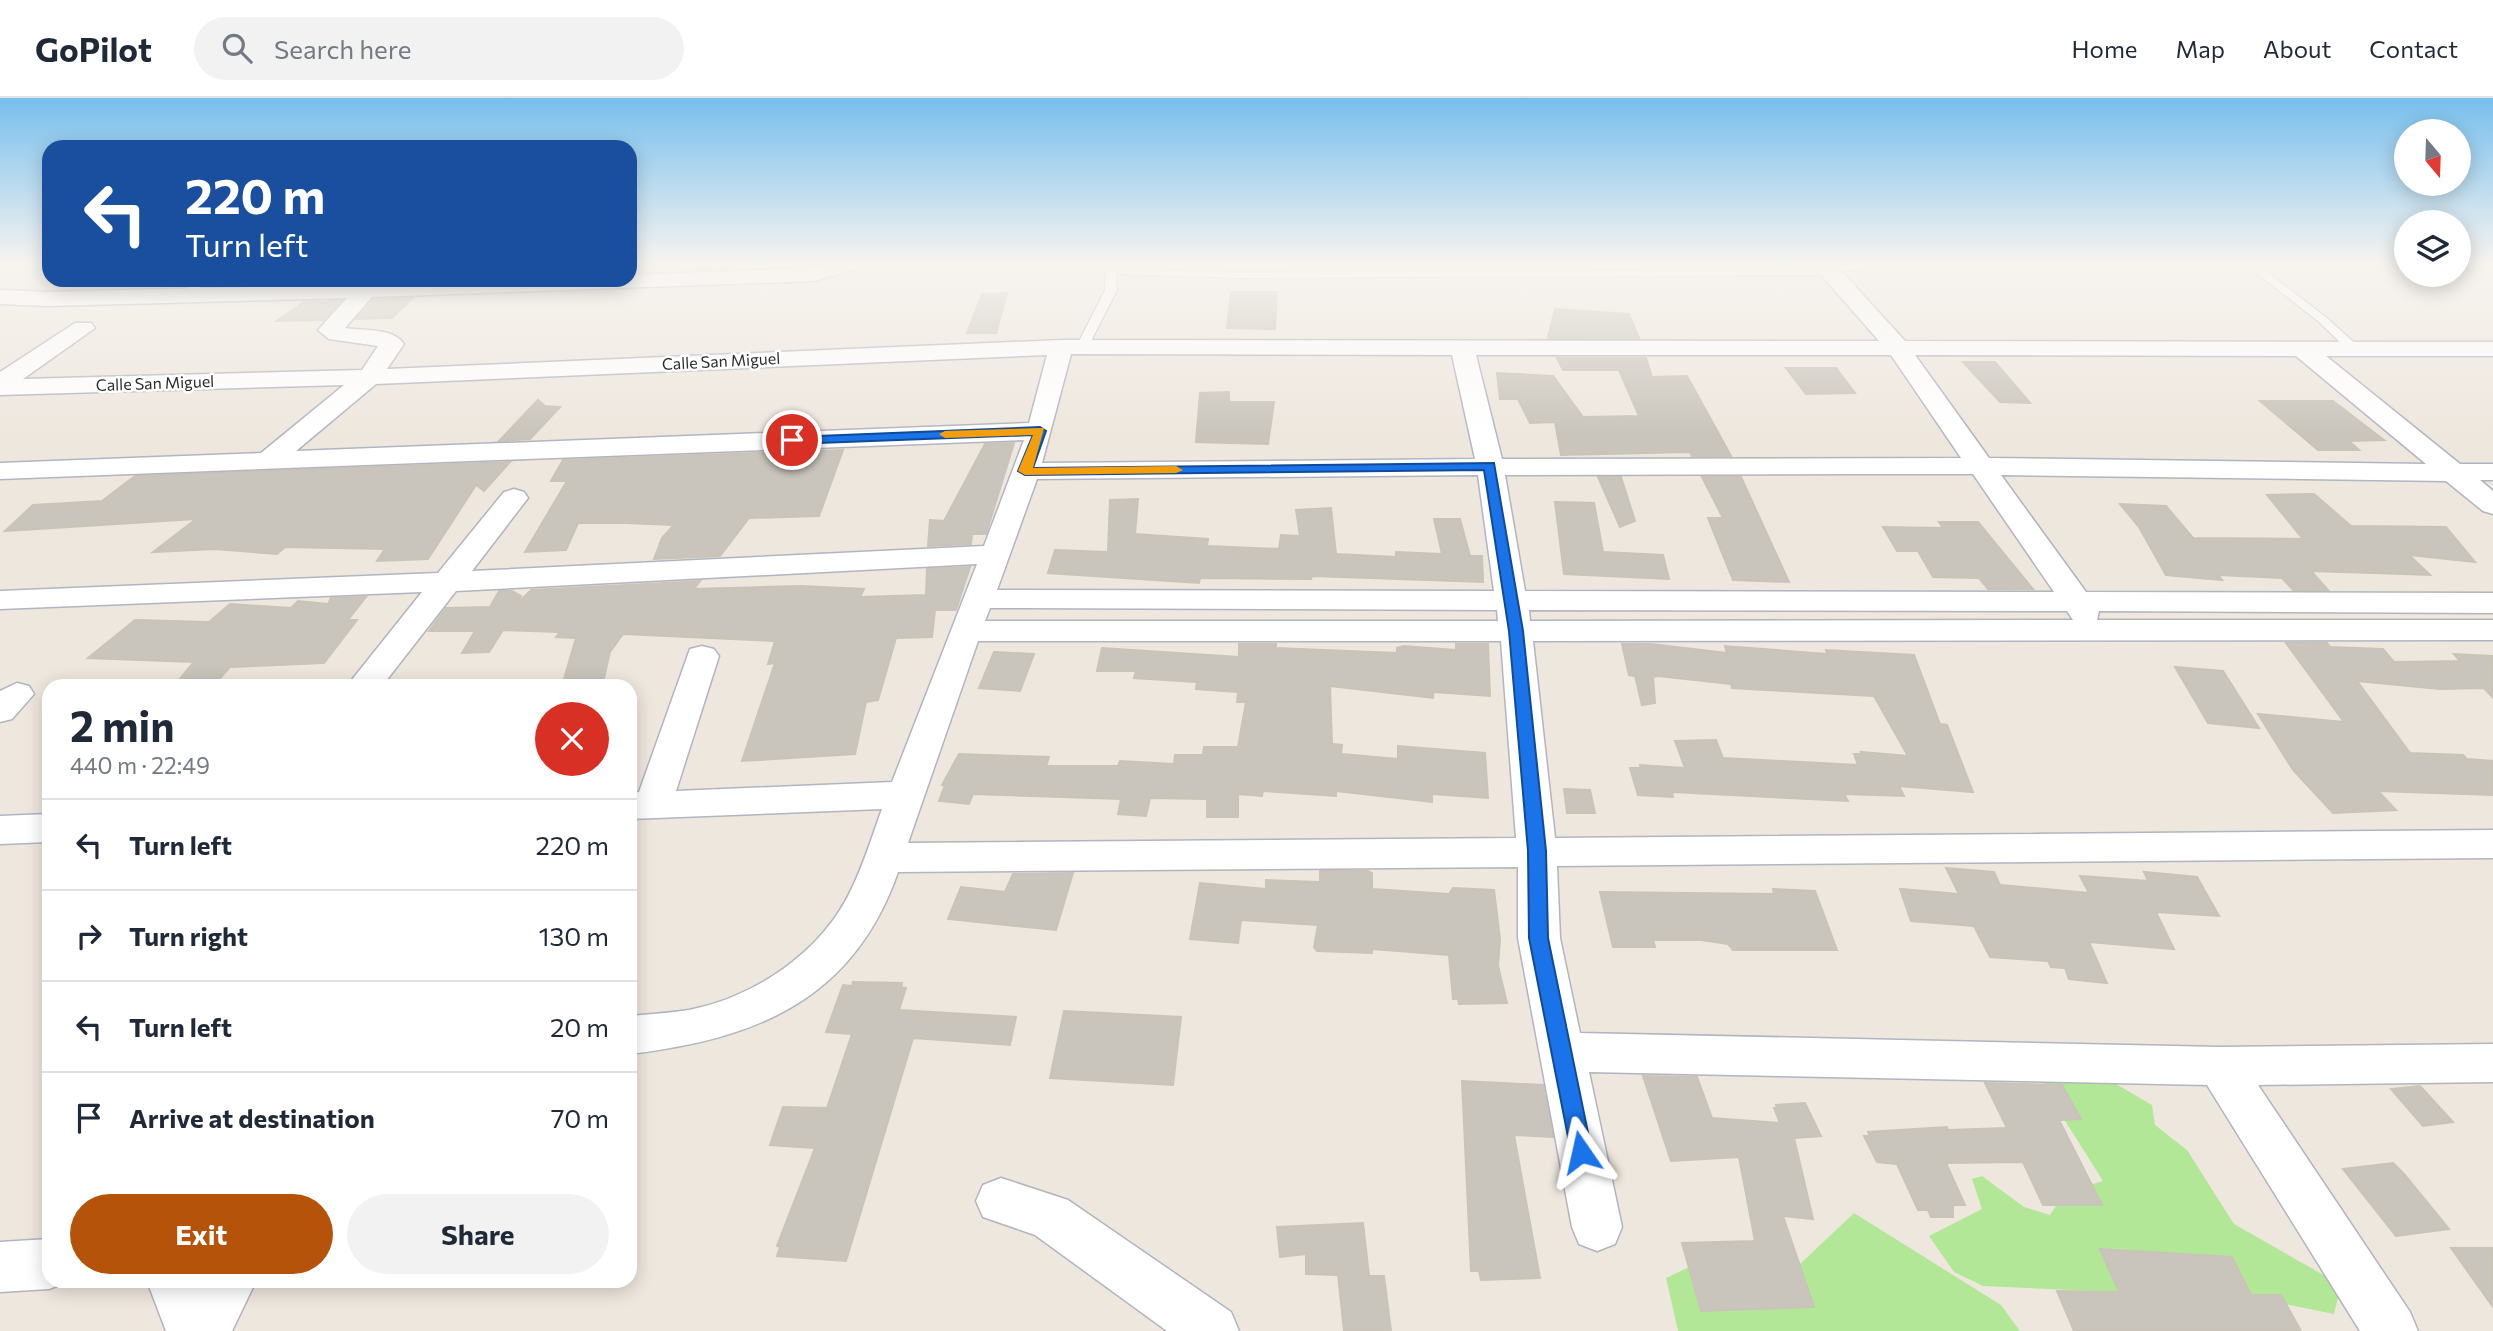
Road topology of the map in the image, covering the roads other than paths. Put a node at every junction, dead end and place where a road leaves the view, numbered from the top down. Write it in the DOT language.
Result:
graph roads {
  1 [pos="339,320"];
  2 [pos="1090,320"];
  3 [pos="1872,320"];
  4 [pos="2322,320"];
  5 [pos="83,328"];
  6 [pos="1071,346"];
  7 [pos="1462,346"];
  8 [pos="1897,347"];
  9 [pos="2301,348"];
  10 [pos="2354,349"];
  11 [pos="2493,349"];
  12 [pos="369,377"];
  13 [pos="0,385"];
  14 [pos="1040,431"];
  15 [pos="268,461"];
  16 [pos="1490,466"];
  17 [pos="1980,466"];
  18 [pos="38,470"];
  19 [pos="0,471"];
  20 [pos="1025,471"];
  21 [pos="2493,472"];
  22 [pos="2452,473"];
  23 [pos="514,498"];
  24 [pos="0,499"];
  25 [pos="2493,505"];
  26 [pos="996,554"];
  27 [pos="445,582"];
  28 [pos="0,600"];
  29 [pos="2076,601"];
  30 [pos="2493,603"];
  31 [pos="971,615"];
  32 [pos="1513,616"];
  33 [pos="2493,630"];
  34 [pos="2099,632"];
  35 [pos="702,656"];
  36 [pos="369,679"];
  37 [pos="906,795"];
  38 [pos="641,805"];
  39 [pos="42,828"];
  40 [pos="0,830"];
  41 [pos="2493,844"];
  42 [pos="1537,851"];
  43 [pos="884,858"];
  44 [pos="637,1034"];
  45 [pos="1561,1052"];
  46 [pos="2493,1063"];
  47 [pos="2220,1066"];
  48 [pos="1001,1201"];
  49 [pos="1597,1227"];
  50 [pos="42,1264"];
  51 [pos="0,1267"];
  52 [pos="176,1288"];
  53 [pos="226,1288"];
  54 [pos="193,1331"];
  55 [pos="203,1331"];
  56 [pos="1212,1331"];
  57 [pos="2391,1331"];
  1 -- 12 [label="street"];
  2 -- 6 [label="lane"];
  3 -- 8 [label="street"];
  4 -- 10 [label="lane"];
  5 -- 13 [label="street"];
  6 -- 7 [label="street, Calle San Miguel"];
  6 -- 12 [label="street, Calle San Miguel"];
  6 -- 14 [label="street"];
  7 -- 8 [label="street, Calle San Miguel"];
  7 -- 16 [label="street"];
  8 -- 9 [label="street, Calle San Miguel"];
  8 -- 17 [label="street"];
  9 -- 10 [label="street, Calle San Miguel"];
  9 -- 22 [label="street"];
  10 -- 11 [label="street, Calle San Miguel"];
  12 -- 13 [label="street, Calle San Miguel"];
  12 -- 15 [label="street"];
  14 -- 15 [label="street"];
  14 -- 20 [label="street"];
  15 -- 18 [label="street"];
  16 -- 17 [label="street"];
  16 -- 20 [label="street"];
  16 -- 32 [label="street"];
  17 -- 22 [label="street"];
  17 -- 29 [label="street"];
  18 -- 19 [label="street"];
  18 -- 24 [label="street"];
  20 -- 26 [label="street"];
  21 -- 22 [label="street"];
  22 -- 25 [label="street"];
  23 -- 27 [label="street"];
  26 -- 27 [label="street"];
  26 -- 31 [label="street"];
  27 -- 28 [label="street"];
  27 -- 36 [label="street"];
  29 -- 30 [label="street"];
  29 -- 32 [label="street"];
  29 -- 34 [label="street"];
  31 -- 32 [label="street"];
  31 -- 37 [label="street"];
  32 -- 34 [label="street"];
  32 -- 42 [label="street"];
  33 -- 34 [label="street"];
  35 -- 38 [label="street"];
  37 -- 38 [label="street"];
  37 -- 43 [label="street"];
  39 -- 40 [label="street"];
  41 -- 42 [label="street"];
  42 -- 43 [label="street"];
  42 -- 45 [label="street"];
  43 -- 44 [label="street"];
  45 -- 47 [label="street"];
  45 -- 49 [label="street"];
  46 -- 47 [label="street"];
  47 -- 57 [label="street"];
  48 -- 56 [label="street"];
  50 -- 51 [label="street"];
  52 -- 54 [label="street"];
  53 -- 55 [label="street"];
}
